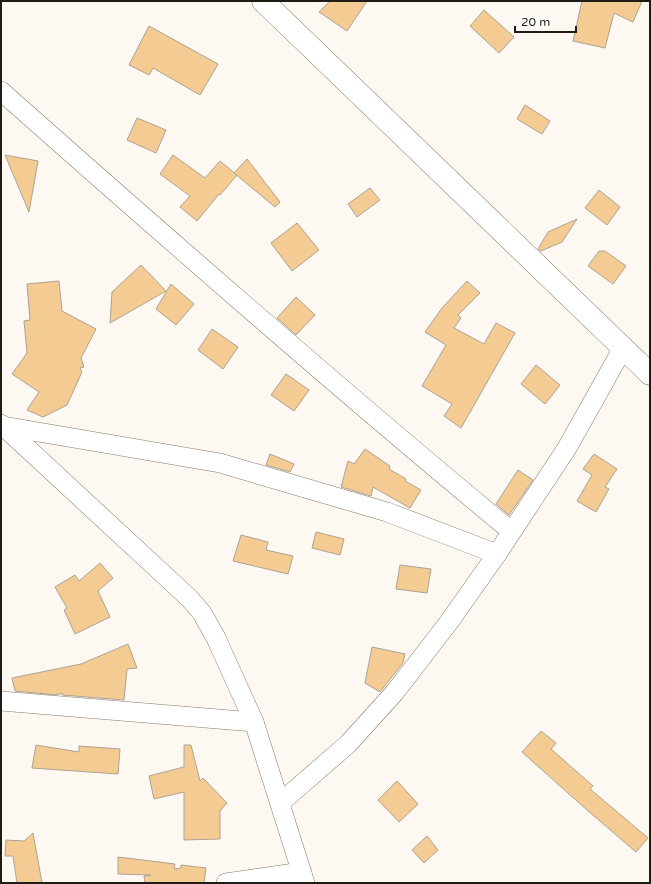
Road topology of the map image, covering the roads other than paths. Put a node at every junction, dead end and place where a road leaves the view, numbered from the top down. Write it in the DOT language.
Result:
graph roads {
  1 [pos="263,1"];
  2 [pos="1,91"];
  3 [pos="623,348"];
  4 [pos="650,374"];
  5 [pos="2,426"];
  6 [pos="511,531"];
  7 [pos="497,554"];
  8 [pos="1,702"];
  9 [pos="254,722"];
  10 [pos="280,803"];
  11 [pos="303,878"];
  12 [pos="226,883"];
  1 -- 3 [label="street"];
  2 -- 6 [label="street"];
  3 -- 4 [label="street"];
  3 -- 6 [label="street"];
  5 -- 7 [label="street"];
  5 -- 9 [label="street"];
  6 -- 7 [label="street"];
  7 -- 10 [label="street"];
  8 -- 9 [label="street"];
  9 -- 10 [label="street"];
  10 -- 11 [label="street"];
  11 -- 12 [label="street"];
}
